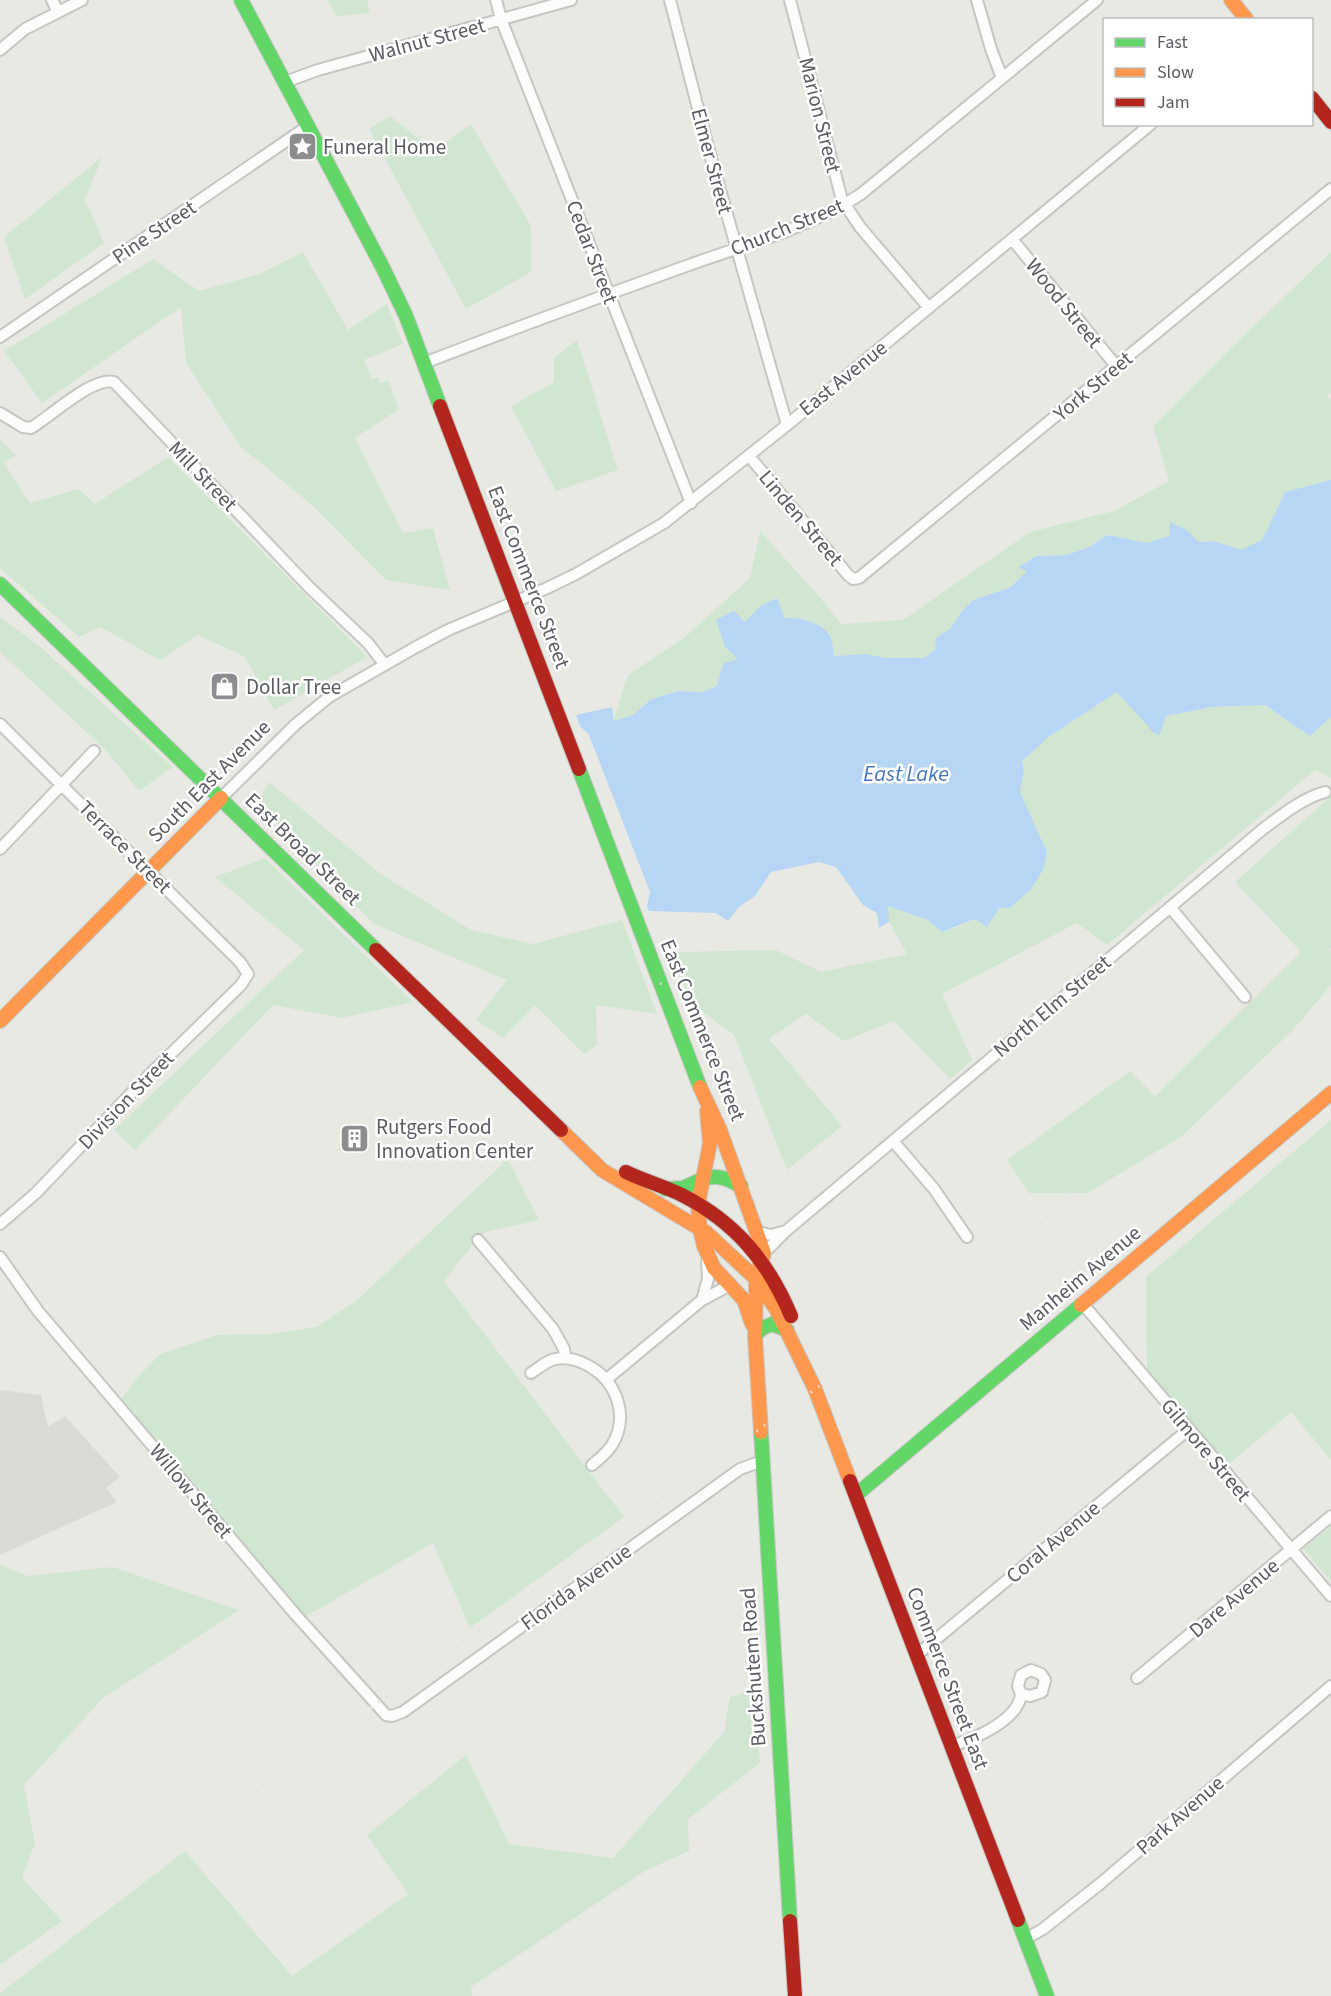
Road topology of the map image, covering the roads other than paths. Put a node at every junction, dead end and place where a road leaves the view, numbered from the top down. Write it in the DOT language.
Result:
graph roads {
  1 [pos="52,0"];
  2 [pos="82,0"];
  3 [pos="241,0"];
  4 [pos="496,0"];
  5 [pos="571,0"];
  6 [pos="670,0"];
  7 [pos="790,0"];
  8 [pos="977,0"];
  9 [pos="1097,0"];
  10 [pos="1231,0"];
  11 [pos="58,12"];
  12 [pos="1245,18"];
  13 [pos="501,19"];
  14 [pos="0,50"];
  15 [pos="1002,78"];
  16 [pos="285,82"];
  17 [pos="1313,100"];
  18 [pos="1331,122"];
  19 [pos="308,126"];
  20 [pos="1148,126"];
  21 [pos="1331,189"];
  22 [pos="845,205"];
  23 [pos="1012,239"];
  24 [pos="736,248"];
  25 [pos="608,294"];
  26 [pos="929,308"];
  27 [pos="0,337"];
  28 [pos="424,363"];
  29 [pos="1117,367"];
  30 [pos="0,413"];
  31 [pos="787,425"];
  32 [pos="749,456"];
  33 [pos="691,503"];
  34 [pos="853,579"];
  35 [pos="0,584"];
  36 [pos="516,602"];
  37 [pos="385,665"];
  38 [pos="0,724"];
  39 [pos="94,751"];
  40 [pos="61,784"];
  41 [pos="1324,792"];
  42 [pos="221,798"];
  43 [pos="0,849"];
  44 [pos="149,870"];
  45 [pos="1170,907"];
  46 [pos="248,974"];
  47 [pos="1245,997"];
  48 [pos="0,1021"];
  49 [pos="1331,1093"];
  50 [pos="705,1101"];
  51 [pos="893,1141"];
  52 [pos="703,1179"];
  53 [pos="741,1186"];
  54 [pos="655,1190"];
  55 [pos="698,1204"];
  56 [pos="0,1224"];
  57 [pos="700,1229"];
  58 [pos="786,1231"];
  59 [pos="758,1232"];
  60 [pos="967,1237"];
  61 [pos="478,1240"];
  62 [pos="704,1246"];
  63 [pos="0,1257"];
  64 [pos="764,1257"];
  65 [pos="755,1278"];
  66 [pos="730,1285"];
  67 [pos="702,1300"];
  68 [pos="1082,1303"];
  69 [pos="787,1329"];
  70 [pos="755,1336"];
  71 [pos="565,1358"];
  72 [pos="531,1373"];
  73 [pos="809,1375"];
  74 [pos="608,1379"];
  75 [pos="1189,1429"];
  76 [pos="762,1461"];
  77 [pos="592,1465"];
  78 [pos="856,1495"];
  79 [pos="1331,1516"];
  80 [pos="1291,1550"];
  81 [pos="1331,1596"];
  82 [pos="917,1655"];
  83 [pos="1137,1678"];
  84 [pos="1331,1686"];
  85 [pos="1021,1694"];
  86 [pos="392,1716"];
  87 [pos="952,1746"];
  88 [pos="1025,1939"];
  89 [pos="795,1996"];
  90 [pos="1047,1996"];
  1 -- 11 [label="street"];
  2 -- 11 [label="street"];
  3 -- 16 [label="main road, East Commerce Street"];
  4 -- 13 [label="street, Cedar Street"];
  5 -- 13 [label="street, Walnut Street"];
  6 -- 24 [label="street, Elmer Street"];
  7 -- 22 [label="street, Marion Street"];
  8 -- 15 [label="street"];
  9 -- 15 [label="street, Church Street"];
  10 -- 12 [label="main road"];
  11 -- 14 [label="street"];
  13 -- 16 [label="street, Walnut Street"];
  13 -- 25 [label="street, Cedar Street"];
  15 -- 22 [label="street, Church Street"];
  16 -- 19 [label="main road, East Commerce Street"];
  17 -- 18 [label="main road"];
  19 -- 27 [label="street, Pine Street"];
  19 -- 28 [label="main road, East Commerce Street"];
  20 -- 23 [label="street, East Avenue"];
  21 -- 29 [label="street, York Street"];
  22 -- 24 [label="street, Church Street"];
  22 -- 26 [label="street, Marion Street"];
  23 -- 26 [label="street, East Avenue"];
  23 -- 29 [label="street, Wood Street"];
  24 -- 25 [label="street, Church Street"];
  24 -- 31 [label="street, Elmer Street"];
  25 -- 28 [label="street, Church Street"];
  25 -- 33 [label="street, Cedar Street"];
  26 -- 31 [label="street, East Avenue"];
  28 -- 36 [label="main road, East Commerce Street"];
  29 -- 34 [label="street, York Street"];
  30 -- 37 [label="street, Mill Street"];
  31 -- 32 [label="street, East Avenue"];
  32 -- 33 [label="street, East Avenue"];
  32 -- 34 [label="street, Linden Street"];
  33 -- 36 [label="street, East Avenue"];
  35 -- 42 [label="main road, East Broad Street"];
  36 -- 37 [label="street, South East Avenue"];
  36 -- 50 [label="main road, East Commerce Street"];
  37 -- 42 [label="street, South East Avenue"];
  38 -- 40 [label="street, Terrace Street"];
  39 -- 40 [label="street"];
  40 -- 43 [label="street"];
  40 -- 44 [label="street, Terrace Street"];
  41 -- 45 [label="street, North Elm Street"];
  42 -- 44 [label="main road, South East Avenue"];
  42 -- 54 [label="main road, East Broad Street"];
  44 -- 46 [label="street, Terrace Street"];
  44 -- 48 [label="main road, South East Avenue"];
  45 -- 47 [label="street"];
  45 -- 51 [label="street, North Elm Street"];
  46 -- 56 [label="street, Division Street"];
  49 -- 68 [label="main road, Manheim Avenue"];
  50 -- 52 [label="main road"];
  50 -- 53 [label="main road, East Commerce Street"];
  51 -- 58 [label="street, North Elm Street"];
  51 -- 60 [label="street"];
  52 -- 53 [label="main road"];
  52 -- 54 [label="main road"];
  52 -- 55 [label="main road"];
  53 -- 59 [label="main road, Commerce Street East"];
  54 -- 55 [label="main road, East Broad Street"];
  54 -- 57 [label="main road, East Broad Street"];
  55 -- 57 [label="main road"];
  55 -- 64 [label="main road, East Broad Street"];
  57 -- 62 [label="main road"];
  57 -- 65 [label="main road, East Broad Street"];
  58 -- 59 [label="street"];
  58 -- 64 [label="street, North Elm Street"];
  59 -- 64 [label="main road, Commerce Street East"];
  61 -- 71 [label="street"];
  62 -- 66 [label="main road"];
  62 -- 67 [label="street"];
  63 -- 86 [label="street, Willow Street"];
  64 -- 65 [label="main road"];
  64 -- 73 [label="main road, Commerce Street East"];
  65 -- 66 [label="main road"];
  65 -- 69 [label="main road, Commerce Street East"];
  65 -- 70 [label="main road"];
  66 -- 67 [label="street"];
  66 -- 70 [label="main road"];
  67 -- 74 [label="street"];
  68 -- 75 [label="street, Gilmore Street"];
  68 -- 78 [label="main road, Manheim Avenue"];
  69 -- 70 [label="main road"];
  69 -- 73 [label="main road, Commerce Street East"];
  70 -- 76 [label="main road, Buckshutem Road"];
  71 -- 72 [label="street"];
  71 -- 74 [label="street"];
  73 -- 78 [label="main road, Commerce Street East"];
  74 -- 77 [label="street"];
  75 -- 80 [label="street, Gilmore Street"];
  75 -- 82 [label="street, Coral Avenue"];
  76 -- 86 [label="street, Florida Avenue"];
  76 -- 89 [label="main road, Buckshutem Road"];
  78 -- 82 [label="main road, Commerce Street East"];
  79 -- 80 [label="street, Dare Avenue"];
  80 -- 81 [label="street, Gilmore Street"];
  80 -- 83 [label="street, Dare Avenue"];
  82 -- 87 [label="main road, Commerce Street East"];
  84 -- 88 [label="street, Park Avenue"];
  85 -- 87 [label="street"];
  87 -- 88 [label="main road, Commerce Street East"];
  88 -- 90 [label="main road, Commerce Street East"];
}
